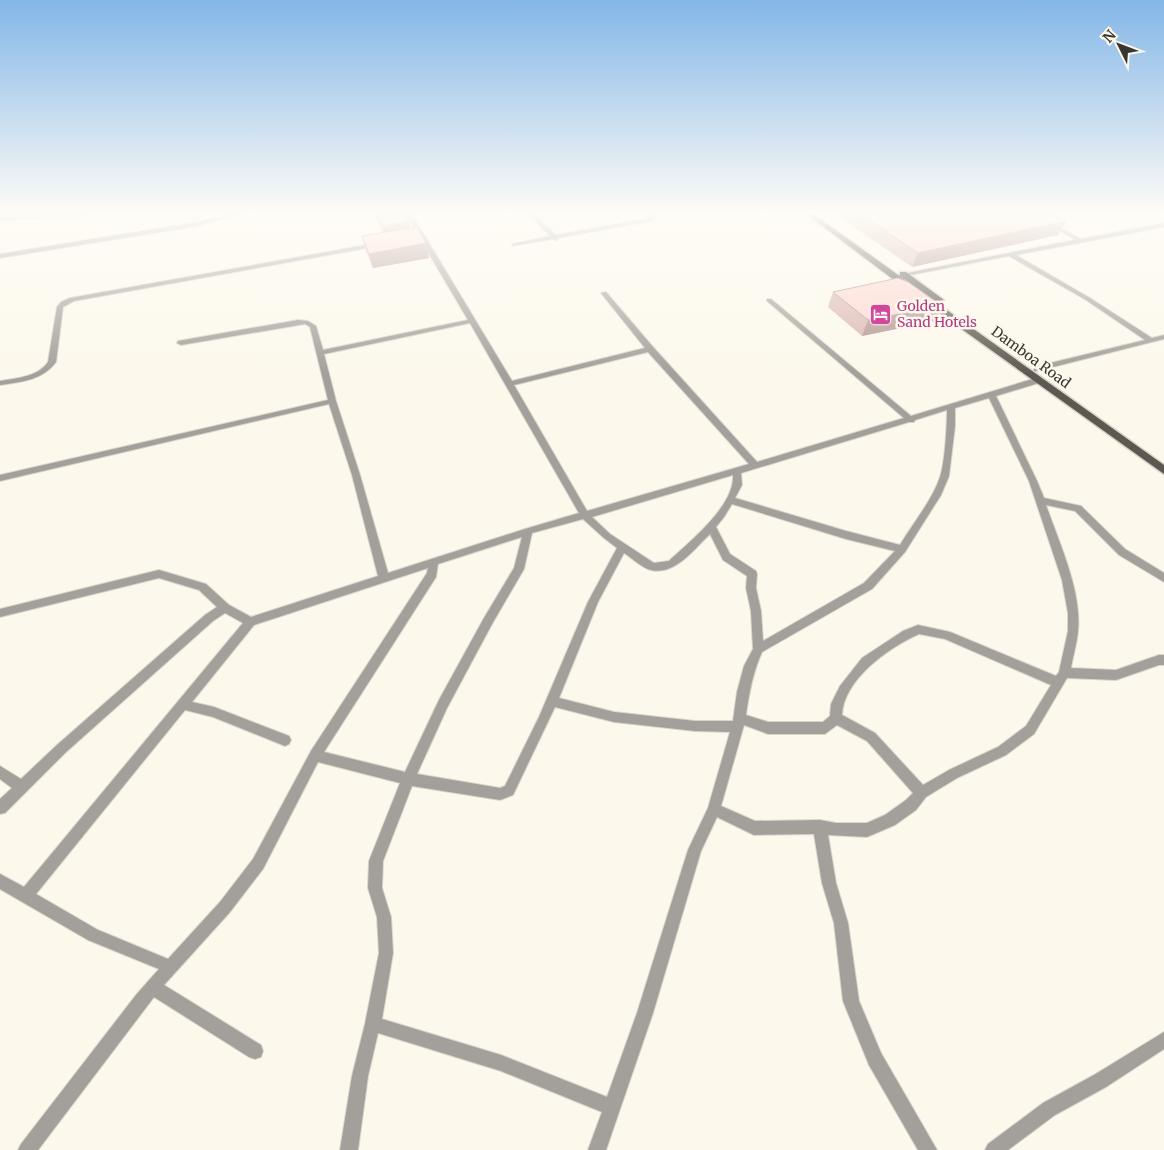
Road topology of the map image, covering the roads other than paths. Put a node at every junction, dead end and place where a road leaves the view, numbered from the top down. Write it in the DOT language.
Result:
graph roads {
  1 [pos="252,267"];
  2 [pos="440,267"];
  3 [pos="887,267"];
  4 [pos="888,267"];
  5 [pos="943,267"];
  6 [pos="1032,267"];
  7 [pos="899,275"];
  8 [pos="604,293"];
  9 [pos="769,300"];
  10 [pos="472,321"];
  11 [pos="1164,336"];
  12 [pos="1150,340"];
  13 [pos="181,343"];
  14 [pos="650,349"];
  15 [pos="320,353"];
  16 [pos="1036,369"];
  17 [pos="1039,380"];
  18 [pos="0,383"];
  19 [pos="510,384"];
  20 [pos="991,394"];
  21 [pos="332,400"];
  22 [pos="951,407"];
  23 [pos="911,420"];
  24 [pos="1164,460"];
  25 [pos="755,465"];
  26 [pos="1164,470"];
  27 [pos="737,471"];
  28 [pos="0,478"];
  29 [pos="730,500"];
  30 [pos="1040,501"];
  31 [pos="584,515"];
  32 [pos="711,527"];
  33 [pos="528,531"];
  34 [pos="623,546"];
  35 [pos="902,549"];
  36 [pos="433,561"];
  37 [pos="384,578"];
  38 [pos="1164,578"];
  39 [pos="225,608"];
  40 [pos="0,613"];
  41 [pos="250,622"];
  42 [pos="758,649"];
  43 [pos="1164,660"];
  44 [pos="1062,678"];
  45 [pos="551,701"];
  46 [pos="184,705"];
  47 [pos="836,718"];
  48 [pos="739,722"];
  49 [pos="285,740"];
  50 [pos="315,755"];
  51 [pos="0,772"];
  52 [pos="408,779"];
  53 [pos="22,787"];
  54 [pos="922,793"];
  55 [pos="0,808"];
  56 [pos="714,809"];
  57 [pos="820,827"];
  58 [pos="0,881"];
  59 [pos="26,896"];
  60 [pos="171,967"];
  61 [pos="153,987"];
  62 [pos="374,1024"];
  63 [pos="1164,1040"];
  64 [pos="255,1051"];
  65 [pos="613,1108"];
  66 [pos="27,1150"];
  67 [pos="349,1150"];
  68 [pos="597,1150"];
  69 [pos="928,1150"];
  70 [pos="994,1150"];
  1 -- 18 [label="street"];
  2 -- 10 [label="street"];
  3 -- 7 [label="main road, Damboa Road"];
  4 -- 7 [label="main road, Damboa Road"];
  5 -- 7 [label="street"];
  6 -- 12 [label="street"];
  7 -- 16 [label="main road, Damboa Road"];
  7 -- 17 [label="main road, Damboa Road"];
  8 -- 14 [label="street"];
  9 -- 23 [label="street"];
  10 -- 15 [label="street"];
  10 -- 19 [label="street"];
  11 -- 12 [label="street"];
  12 -- 16 [label="street"];
  13 -- 15 [label="street"];
  14 -- 19 [label="street"];
  14 -- 25 [label="street"];
  15 -- 21 [label="street"];
  16 -- 24 [label="main road, Damboa Road"];
  17 -- 20 [label="street"];
  17 -- 26 [label="main road, Damboa Road"];
  19 -- 31 [label="street"];
  20 -- 22 [label="street"];
  20 -- 30 [label="street"];
  21 -- 28 [label="street"];
  21 -- 37 [label="street"];
  22 -- 23 [label="street"];
  22 -- 35 [label="street"];
  23 -- 25 [label="street"];
  25 -- 27 [label="street"];
  27 -- 29 [label="street"];
  27 -- 31 [label="street"];
  29 -- 32 [label="street"];
  29 -- 35 [label="street"];
  30 -- 38 [label="street"];
  30 -- 44 [label="street"];
  31 -- 33 [label="street"];
  31 -- 34 [label="street"];
  32 -- 34 [label="street"];
  32 -- 42 [label="street"];
  33 -- 36 [label="street"];
  33 -- 52 [label="street"];
  34 -- 45 [label="street"];
  35 -- 42 [label="street"];
  36 -- 37 [label="street"];
  36 -- 50 [label="street"];
  37 -- 41 [label="street"];
  39 -- 40 [label="street"];
  39 -- 41 [label="street"];
  39 -- 53 [label="street"];
  41 -- 46 [label="street"];
  42 -- 48 [label="street"];
  43 -- 44 [label="street"];
  44 -- 47 [label="street"];
  44 -- 54 [label="street"];
  45 -- 48 [label="street"];
  45 -- 52 [label="street"];
  46 -- 49 [label="street"];
  46 -- 59 [label="street"];
  47 -- 48 [label="street"];
  47 -- 54 [label="street"];
  48 -- 56 [label="street"];
  50 -- 52 [label="street"];
  50 -- 60 [label="street"];
  51 -- 53 [label="street"];
  52 -- 62 [label="street"];
  53 -- 55 [label="street"];
  54 -- 57 [label="street"];
  56 -- 57 [label="street"];
  56 -- 65 [label="street"];
  57 -- 69 [label="street"];
  58 -- 59 [label="street"];
  59 -- 60 [label="street"];
  60 -- 61 [label="street"];
  61 -- 64 [label="street"];
  61 -- 66 [label="street"];
  62 -- 65 [label="street"];
  62 -- 67 [label="street"];
  63 -- 70 [label="street"];
  65 -- 68 [label="street"];
}
